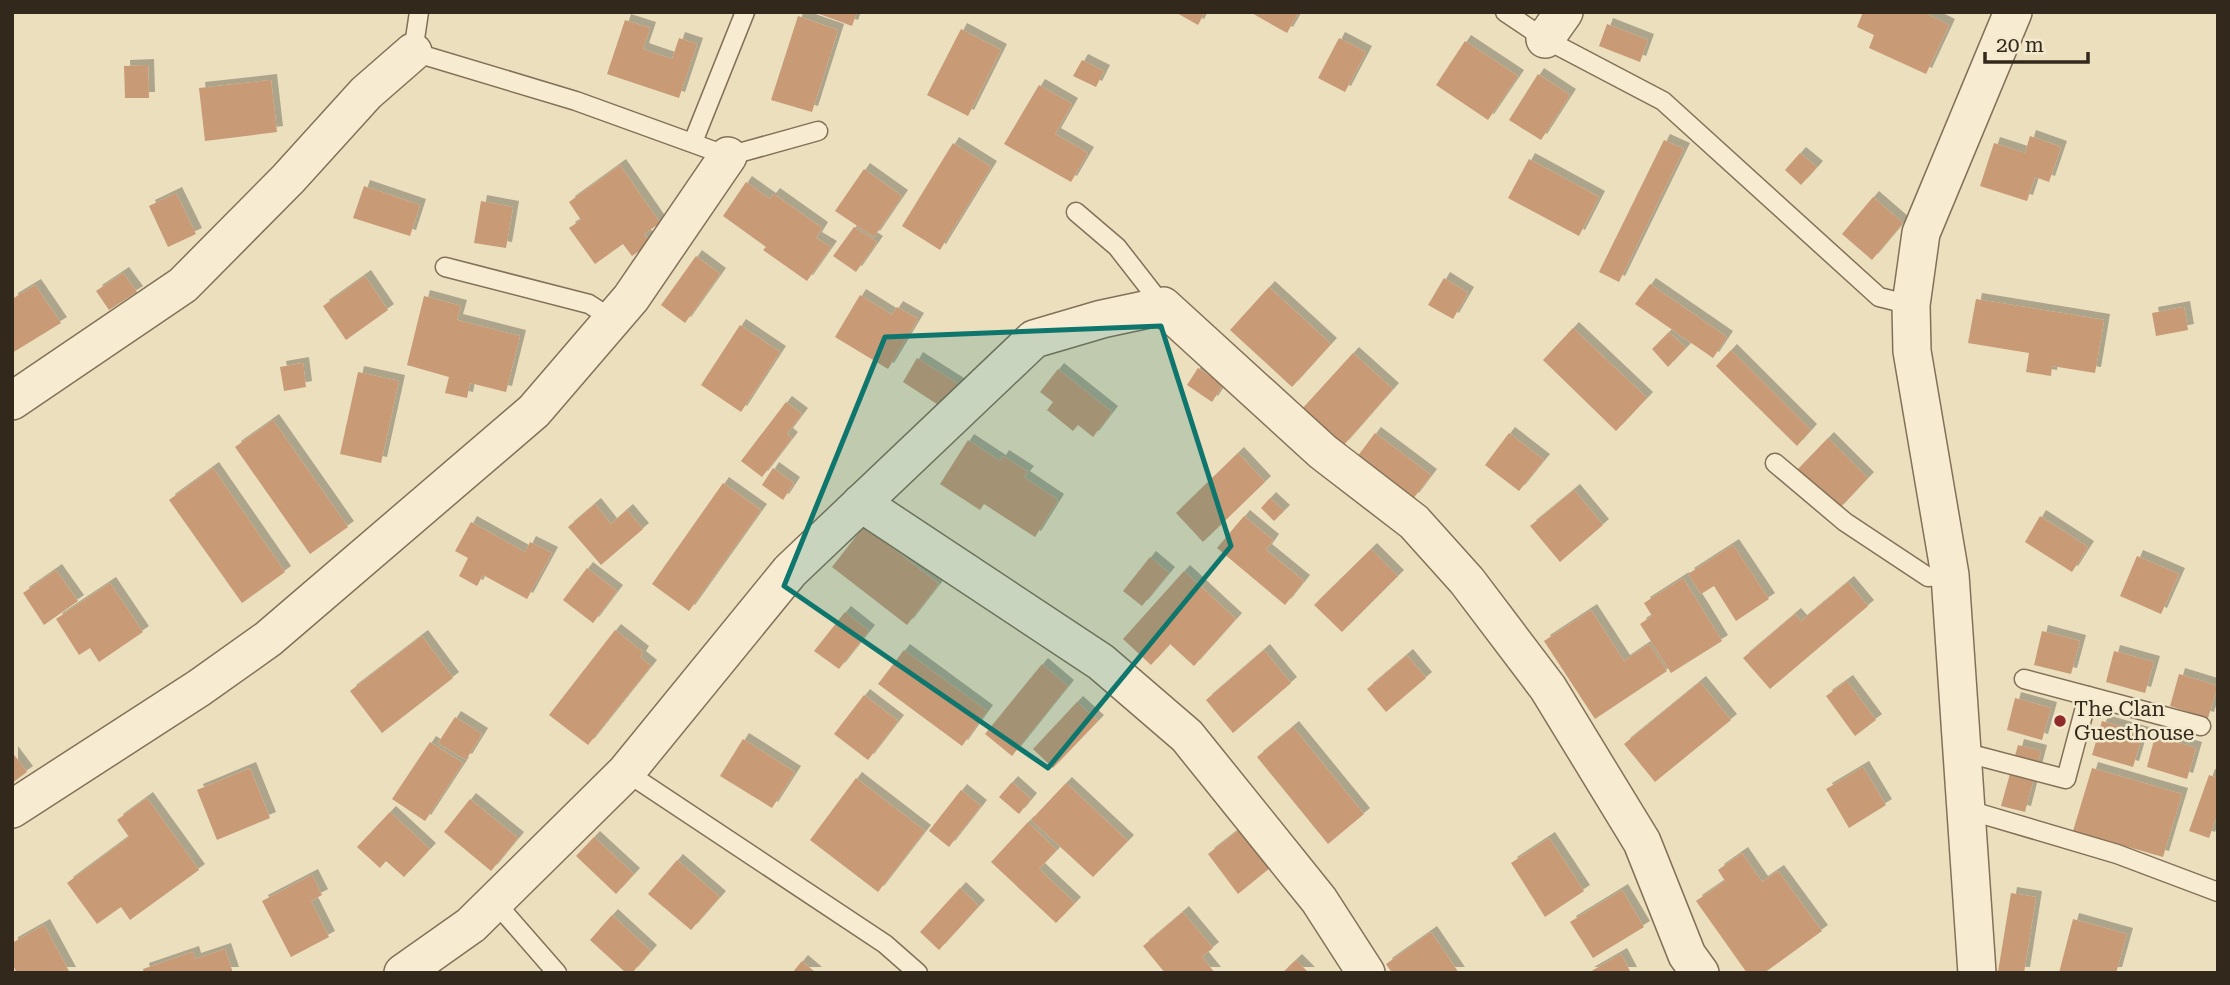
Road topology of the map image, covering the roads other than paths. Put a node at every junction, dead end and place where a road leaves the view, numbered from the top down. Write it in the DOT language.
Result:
graph roads {
  1 [pos="419,12"];
  2 [pos="745,12"];
  3 [pos="1505,12"];
  4 [pos="2013,12"];
  5 [pos="1554,26"];
  6 [pos="414,52"];
  7 [pos="818,131"];
  8 [pos="693,142"];
  9 [pos="728,156"];
  10 [pos="1076,212"];
  11 [pos="445,267"];
  12 [pos="1911,305"];
  13 [pos="1163,306"];
  14 [pos="614,320"];
  15 [pos="12,401"];
  16 [pos="1776,463"];
  17 [pos="861,503"];
  18 [pos="1950,575"];
  19 [pos="2024,679"];
  20 [pos="2088,696"];
  21 [pos="2201,726"];
  22 [pos="1963,752"];
  23 [pos="626,772"];
  24 [pos="12,809"];
  25 [pos="1968,810"];
  26 [pos="2218,892"];
  27 [pos="495,902"];
  28 [pos="403,973"];
  29 [pos="557,973"];
  30 [pos="918,973"];
  31 [pos="1366,973"];
  32 [pos="1700,973"];
  33 [pos="1977,973"];
  1 -- 6 [label="lane"];
  2 -- 8 [label="lane"];
  3 -- 5 [label="lane"];
  4 -- 12 [label="street"];
  5 -- 12 [label="lane"];
  6 -- 8 [label="lane"];
  6 -- 15 [label="street"];
  7 -- 9 [label="lane"];
  8 -- 9 [label="lane"];
  9 -- 14 [label="street"];
  10 -- 13 [label="lane"];
  11 -- 14 [label="lane"];
  12 -- 18 [label="street"];
  13 -- 17 [label="street"];
  13 -- 32 [label="street"];
  14 -- 24 [label="street"];
  16 -- 18 [label="lane"];
  17 -- 23 [label="street"];
  17 -- 31 [label="street"];
  18 -- 22 [label="street"];
  19 -- 20 [label="lane"];
  20 -- 21 [label="lane"];
  20 -- 22 [label="lane"];
  22 -- 25 [label="street"];
  23 -- 27 [label="street"];
  23 -- 30 [label="lane"];
  25 -- 26 [label="lane"];
  25 -- 33 [label="street"];
  27 -- 28 [label="street"];
  27 -- 29 [label="lane"];
}
